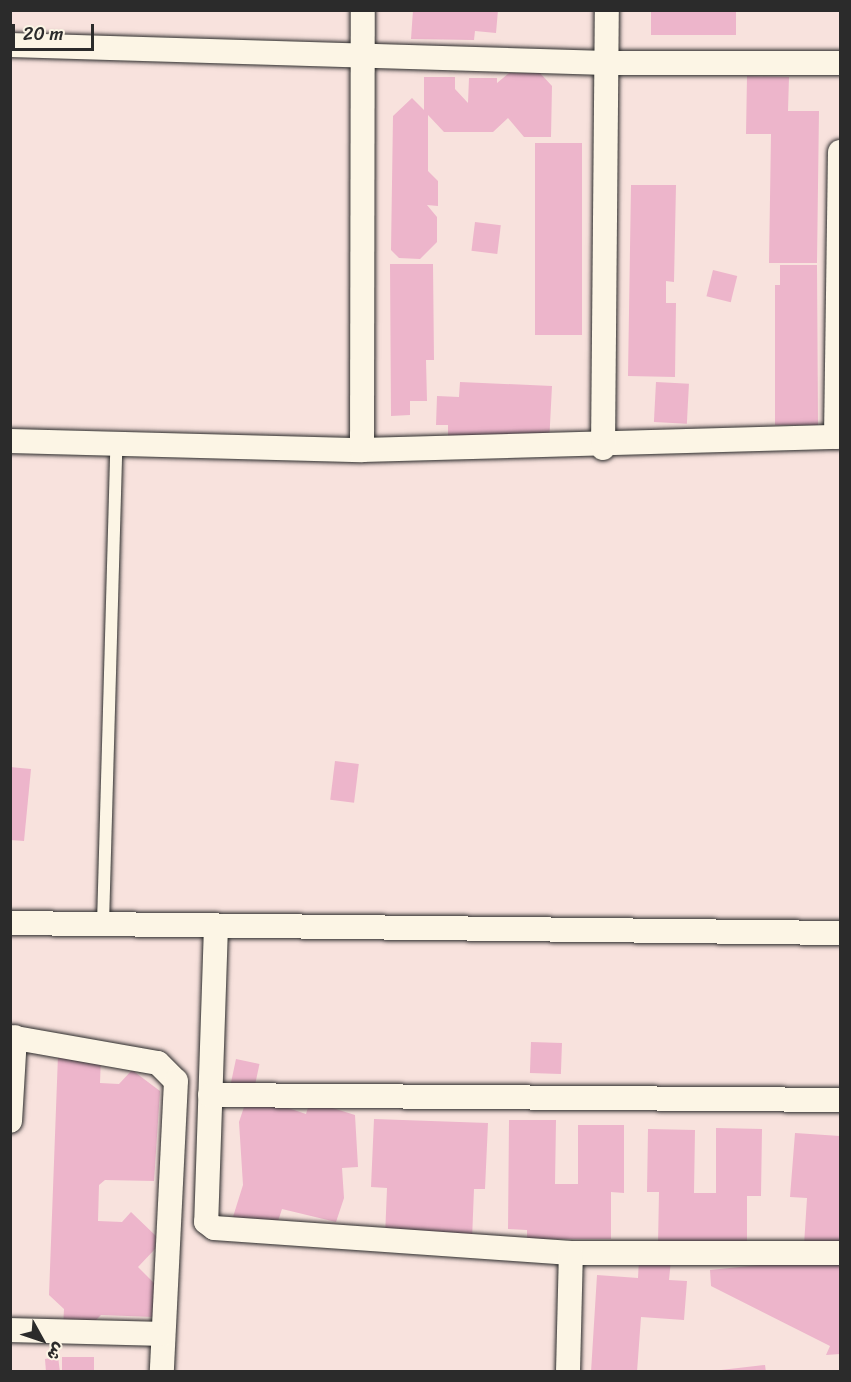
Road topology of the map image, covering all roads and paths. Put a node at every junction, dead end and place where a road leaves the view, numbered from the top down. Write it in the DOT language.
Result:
graph roads {
  1 [pos="363,10"];
  2 [pos="607,10"];
  3 [pos="10,45"];
  4 [pos="363,52"];
  5 [pos="607,63"];
  6 [pos="840,63"];
  7 [pos="840,152"];
  8 [pos="838,437"];
  9 [pos="10,441"];
  10 [pos="116,444"];
  11 [pos="603,448"];
  12 [pos="362,450"];
  13 [pos="10,923"];
  14 [pos="103,924"];
  15 [pos="216,926"];
  16 [pos="840,933"];
  17 [pos="13,1037"];
  18 [pos="210,1095"];
  19 [pos="840,1100"];
  20 [pos="10,1121"];
  21 [pos="571,1253"];
  22 [pos="840,1253"];
  23 [pos="10,1330"];
  24 [pos="163,1334"];
  25 [pos="162,1371"];
  26 [pos="568,1371"];
  1 -- 4 [label="street"];
  2 -- 5 [label="street"];
  3 -- 4 [label="street"];
  4 -- 5 [label="street"];
  4 -- 12 [label="street"];
  5 -- 6 [label="street"];
  5 -- 11 [label="street"];
  7 -- 8 [label="street"];
  8 -- 11 [label="street"];
  9 -- 10 [label="street"];
  10 -- 12 [label="street"];
  10 -- 14 [label="lane"];
  11 -- 12 [label="street"];
  13 -- 14 [label="street"];
  14 -- 15 [label="street"];
  15 -- 16 [label="street"];
  15 -- 18 [label="street"];
  17 -- 20 [label="street"];
  17 -- 24 [label="street"];
  18 -- 19 [label="street"];
  18 -- 21 [label="street"];
  21 -- 22 [label="street"];
  21 -- 26 [label="street"];
  23 -- 24 [label="street"];
  24 -- 25 [label="street"];
}
